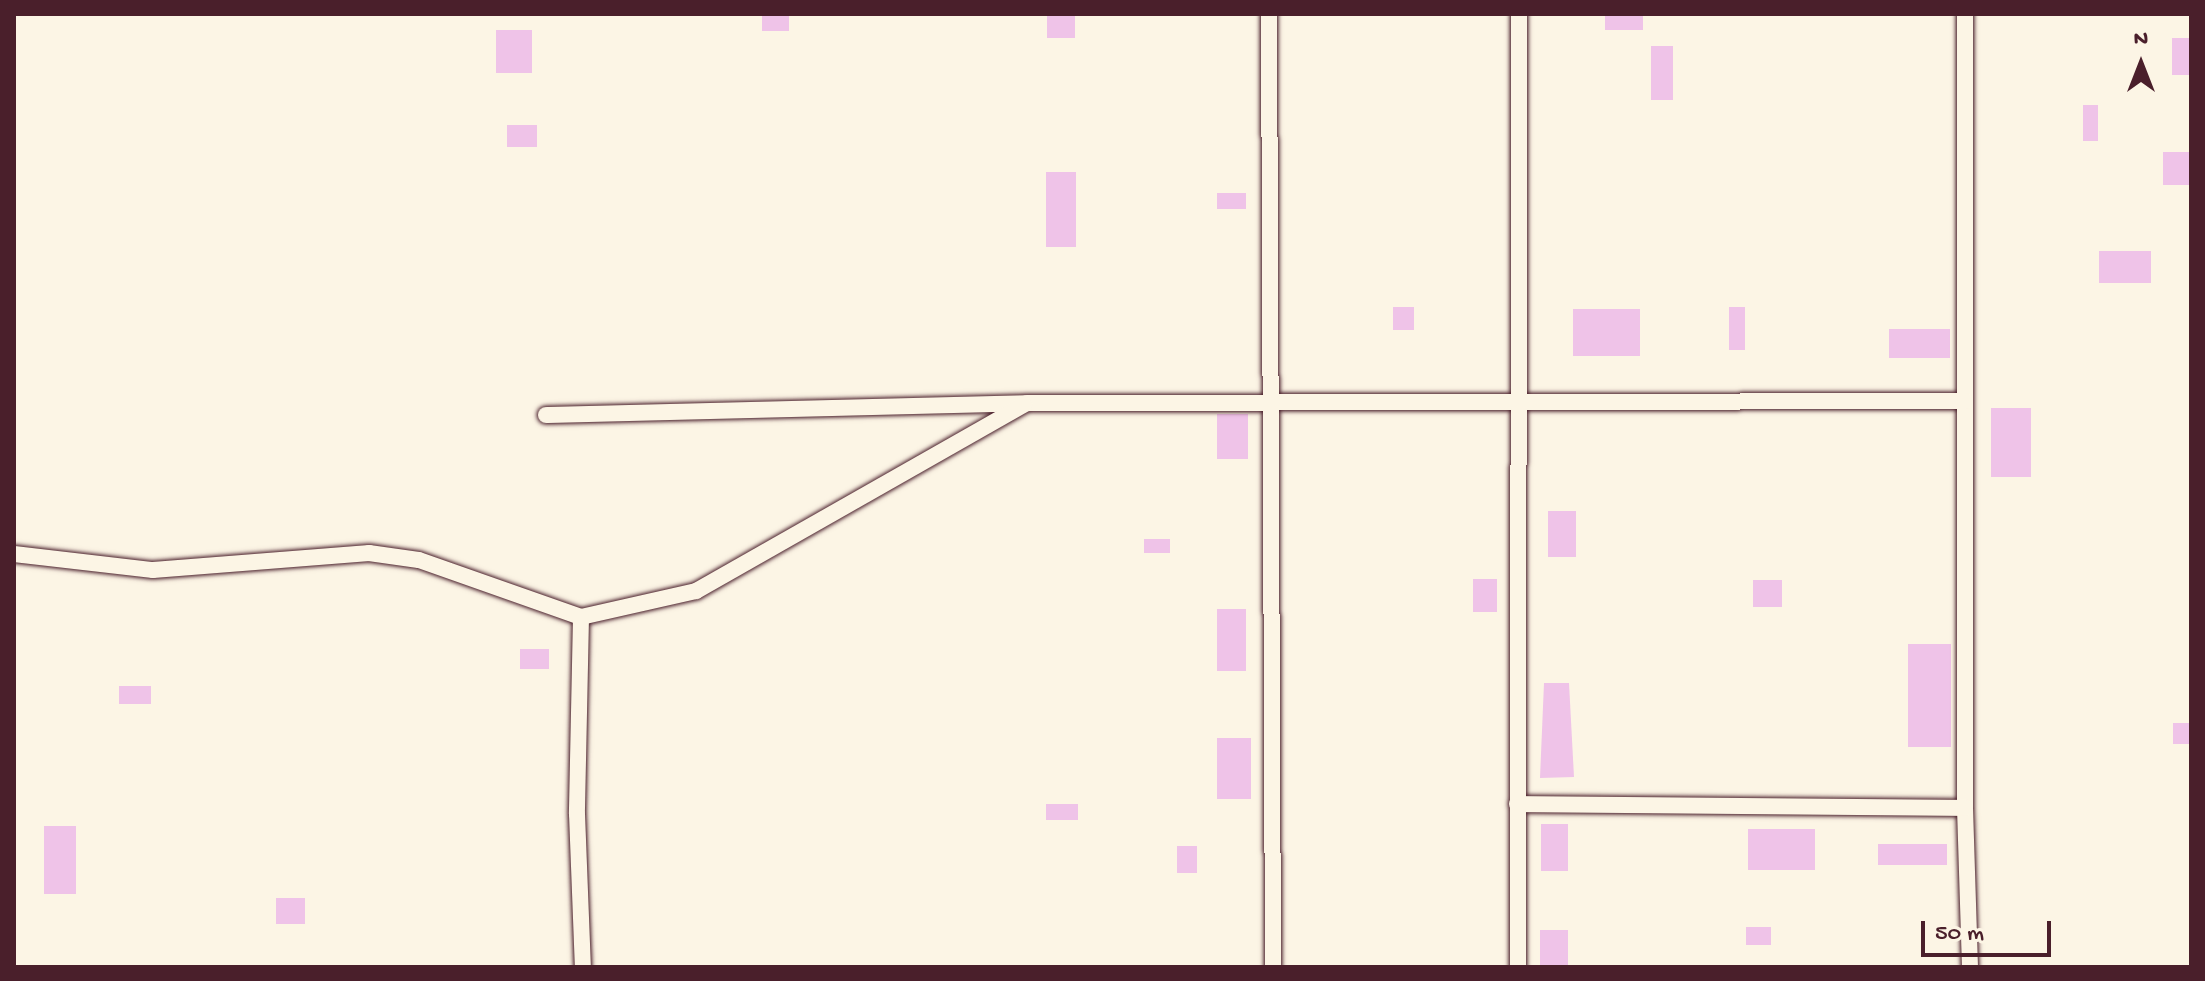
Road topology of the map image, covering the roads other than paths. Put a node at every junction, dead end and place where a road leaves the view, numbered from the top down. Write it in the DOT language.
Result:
graph roads {
  1 [pos="1269,14"];
  2 [pos="1519,14"];
  3 [pos="1965,14"];
  4 [pos="1965,401"];
  5 [pos="1269,402"];
  6 [pos="1517,402"];
  7 [pos="1027,403"];
  8 [pos="546,415"];
  9 [pos="14,554"];
  10 [pos="581,617"];
  11 [pos="1517,804"];
  12 [pos="1965,808"];
  13 [pos="583,967"];
  14 [pos="1273,967"];
  15 [pos="1518,967"];
  16 [pos="1970,967"];
  1 -- 5 [label="street"];
  2 -- 6 [label="street"];
  3 -- 4 [label="street"];
  4 -- 6 [label="street"];
  4 -- 12 [label="street"];
  5 -- 6 [label="street"];
  5 -- 7 [label="street"];
  5 -- 14 [label="street"];
  6 -- 11 [label="street"];
  7 -- 8 [label="street"];
  7 -- 10 [label="street"];
  9 -- 10 [label="street"];
  10 -- 13 [label="street"];
  11 -- 12 [label="street"];
  11 -- 15 [label="street"];
  12 -- 16 [label="street"];
}
